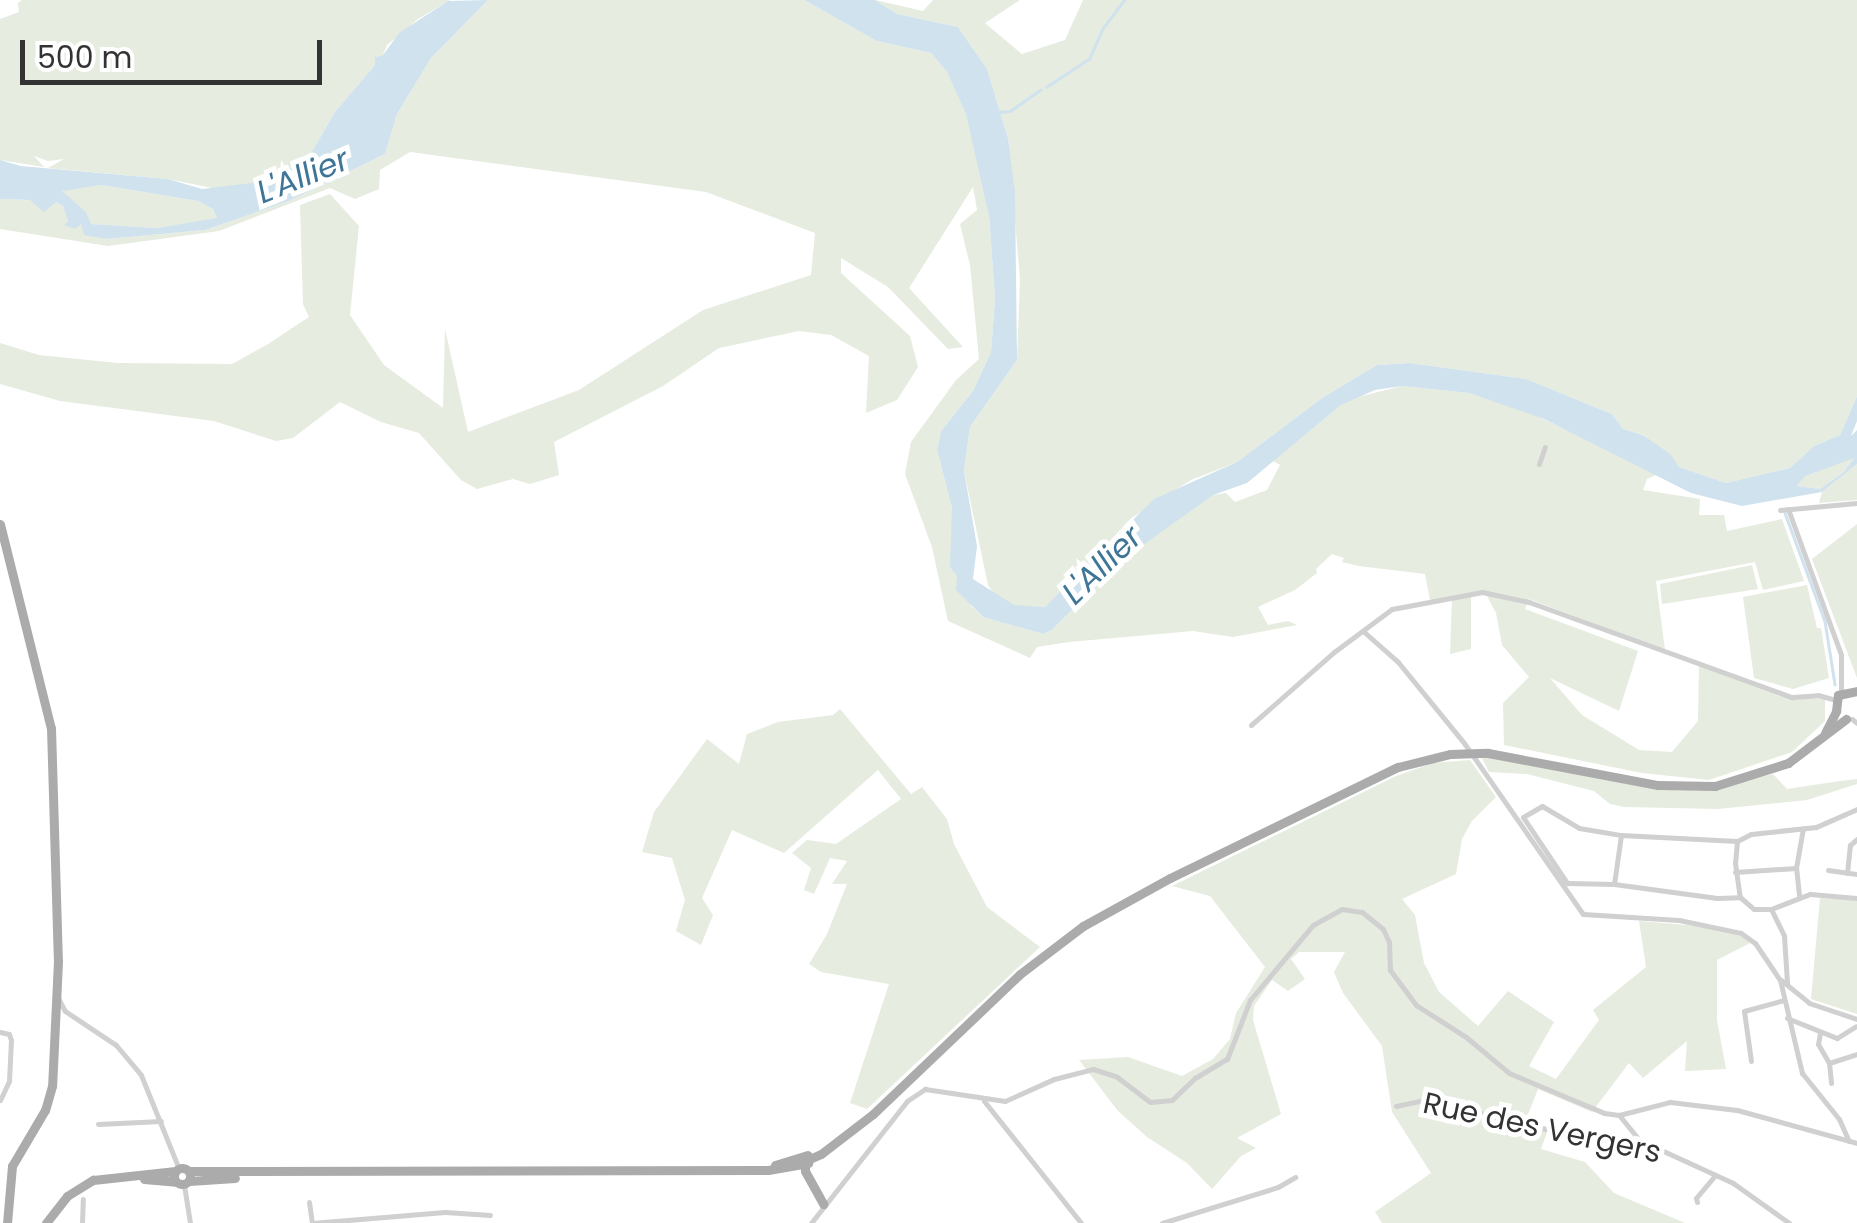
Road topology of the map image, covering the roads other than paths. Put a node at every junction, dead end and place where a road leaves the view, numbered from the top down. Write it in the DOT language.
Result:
graph roads {
  1 [pos="1545,447"];
  2 [pos="1539,464"];
  3 [pos="1857,503"];
  4 [pos="1800,508"];
  5 [pos="0,524"];
  6 [pos="1796,527"];
  7 [pos="1363,631"];
  8 [pos="1857,691"];
  9 [pos="1838,696"];
  10 [pos="1836,712"];
  11 [pos="1853,720"];
  12 [pos="1251,725"];
  13 [pos="1821,739"];
  14 [pos="1471,752"];
  15 [pos="1857,809"];
  16 [pos="1803,829"];
  17 [pos="1621,835"];
  18 [pos="1857,839"];
  19 [pos="1737,841"];
  20 [pos="1796,868"];
  21 [pos="1828,870"];
  22 [pos="1735,872"];
  23 [pos="1847,873"];
  24 [pos="1857,874"];
  25 [pos="1614,884"];
  26 [pos="1800,896"];
  27 [pos="1740,897"];
  28 [pos="1857,898"];
  29 [pos="1771,909"];
  30 [pos="1783,989"];
  31 [pos="57,995"];
  32 [pos="1787,1018"];
  33 [pos="1856,1023"];
  34 [pos="1802,1024"];
  35 [pos="1790,1028"];
  36 [pos="0,1032"];
  37 [pos="1820,1033"];
  38 [pos="1857,1054"];
  39 [pos="1751,1061"];
  40 [pos="1828,1063"];
  41 [pos="1831,1083"];
  42 [pos="983,1098"];
  43 [pos="0,1100"];
  44 [pos="1396,1106"];
  45 [pos="872,1114"];
  46 [pos="1618,1115"];
  47 [pos="161,1121"];
  48 [pos="98,1124"];
  49 [pos="1853,1142"];
  50 [pos="1643,1145"];
  51 [pos="805,1160"];
  52 [pos="1715,1175"];
  53 [pos="182,1176"];
  54 [pos="1295,1177"];
  55 [pos="83,1199"];
  56 [pos="822,1201"];
  57 [pos="309,1202"];
  58 [pos="1697,1202"];
  59 [pos="432,1214"];
  60 [pos="490,1215"];
  61 [pos="469,1219"];
  62 [pos="7,1223"];
  63 [pos="49,1223"];
  64 [pos="82,1223"];
  65 [pos="190,1223"];
  66 [pos="312,1223"];
  67 [pos="432,1223"];
  68 [pos="812,1223"];
  69 [pos="1081,1223"];
  70 [pos="1162,1223"];
  71 [pos="1790,1223"];
  1 -- 2 [label="street"];
  3 -- 4 [label="street"];
  4 -- 6 [label="street"];
  4 -- 6 [label="street"];
  5 -- 31 [label="main road"];
  6 -- 9 [label="street"];
  7 -- 9 [label="street"];
  7 -- 12 [label="street"];
  7 -- 14 [label="street"];
  8 -- 9 [label="main road"];
  9 -- 10 [label="main road"];
  10 -- 11 [label="main road"];
  10 -- 13 [label="main road"];
  11 -- 13 [label="main road"];
  13 -- 14 [label="main road"];
  14 -- 30 [label="street"];
  14 -- 45 [label="main road"];
  15 -- 16 [label="street"];
  16 -- 19 [label="street"];
  16 -- 20 [label="street"];
  17 -- 19 [label="street"];
  17 -- 25 [label="street"];
  17 -- 25 [label="street"];
  18 -- 23 [label="street"];
  19 -- 22 [label="street"];
  20 -- 22 [label="street"];
  20 -- 26 [label="street"];
  21 -- 23 [label="street"];
  22 -- 27 [label="street"];
  23 -- 24 [label="street"];
  25 -- 27 [label="street"];
  26 -- 28 [label="street"];
  26 -- 29 [label="street"];
  27 -- 29 [label="street"];
  29 -- 30 [label="street"];
  30 -- 32 [label="street"];
  30 -- 33 [label="street"];
  30 -- 39 [label="street"];
  31 -- 47 [label="street"];
  31 -- 62 [label="main road"];
  32 -- 34 [label="street"];
  32 -- 35 [label="street"];
  33 -- 37 [label="street"];
  34 -- 35 [label="street"];
  34 -- 37 [label="street"];
  35 -- 49 [label="street"];
  36 -- 43 [label="street"];
  37 -- 40 [label="street"];
  38 -- 40 [label="street"];
  40 -- 41 [label="street"];
  42 -- 46 [label="street"];
  42 -- 56 [label="street"];
  42 -- 69 [label="street"];
  44 -- 50 [label="street, Rue des Vergers"];
  45 -- 51 [label="main road"];
  45 -- 51 [label="main road"];
  46 -- 49 [label="street"];
  46 -- 50 [label="street"];
  47 -- 48 [label="street"];
  47 -- 53 [label="street"];
  50 -- 52 [label="street, Rue des Vergers"];
  51 -- 53 [label="main road"];
  51 -- 56 [label="main road"];
  52 -- 58 [label="street"];
  52 -- 71 [label="street, Rue des Vergers"];
  53 -- 63 [label="main road"];
  53 -- 65 [label="street"];
  54 -- 70 [label="street"];
  55 -- 64 [label="street"];
  56 -- 68 [label="street"];
  57 -- 66 [label="street"];
  59 -- 61 [label="street"];
  59 -- 66 [label="street"];
  59 -- 67 [label="street"];
  60 -- 61 [label="street"];
}
